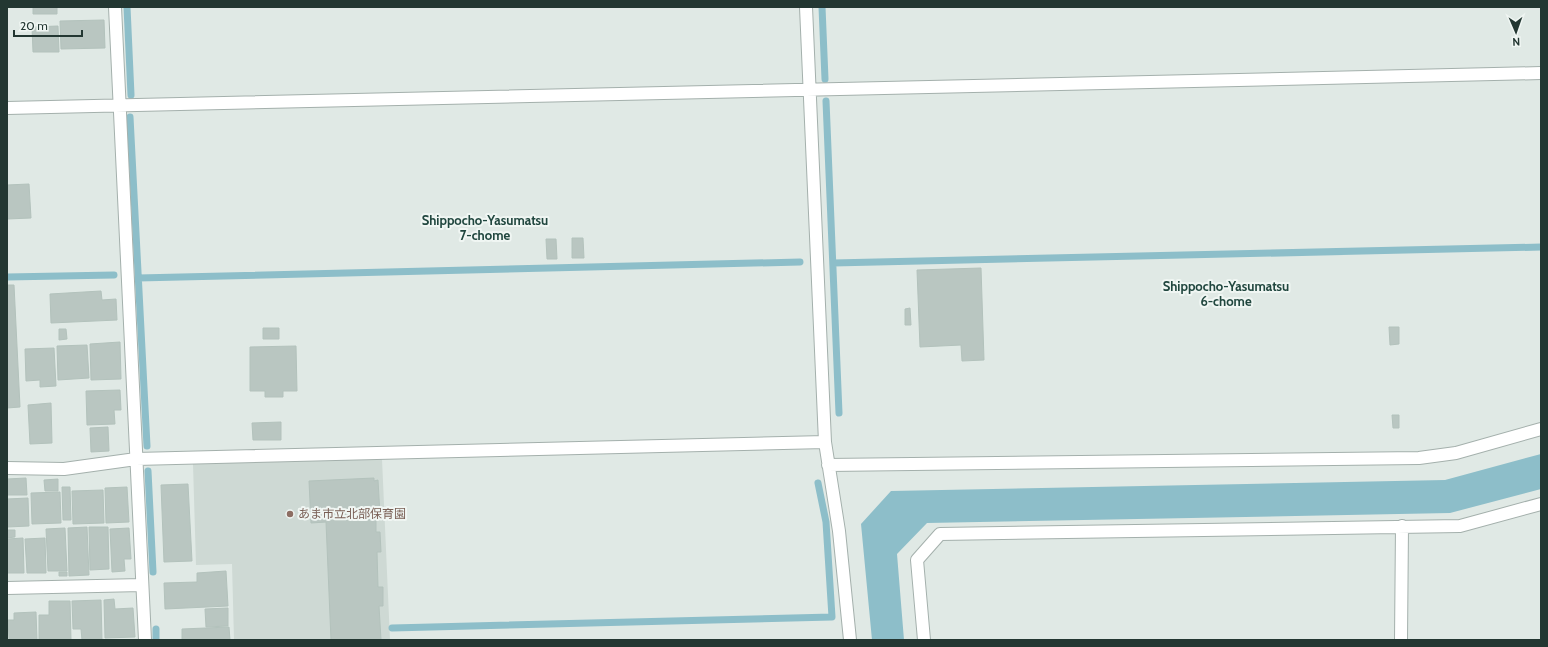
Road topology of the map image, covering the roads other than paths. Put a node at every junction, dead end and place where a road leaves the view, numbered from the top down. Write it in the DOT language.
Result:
graph roads {
  1 [pos="115,7"];
  2 [pos="806,7"];
  3 [pos="1541,72"];
  4 [pos="809,90"];
  5 [pos="119,104"];
  6 [pos="7,108"];
  7 [pos="1541,429"];
  8 [pos="825,442"];
  9 [pos="136,459"];
  10 [pos="828,465"];
  11 [pos="7,468"];
  12 [pos="1541,504"];
  13 [pos="1402,526"];
  14 [pos="142,585"];
  15 [pos="7,588"];
  16 [pos="145,640"];
  17 [pos="850,640"];
  18 [pos="924,640"];
  19 [pos="1401,640"];
  1 -- 5 [label="street"];
  2 -- 4 [label="street"];
  3 -- 4 [label="street"];
  4 -- 5 [label="street"];
  4 -- 8 [label="street"];
  5 -- 6 [label="street"];
  5 -- 9 [label="street"];
  7 -- 10 [label="street"];
  8 -- 9 [label="street"];
  8 -- 10 [label="street"];
  9 -- 11 [label="street"];
  9 -- 14 [label="street"];
  10 -- 17 [label="street"];
  12 -- 13 [label="street"];
  13 -- 18 [label="street"];
  13 -- 19 [label="street"];
  14 -- 15 [label="street"];
  14 -- 16 [label="street"];
}
